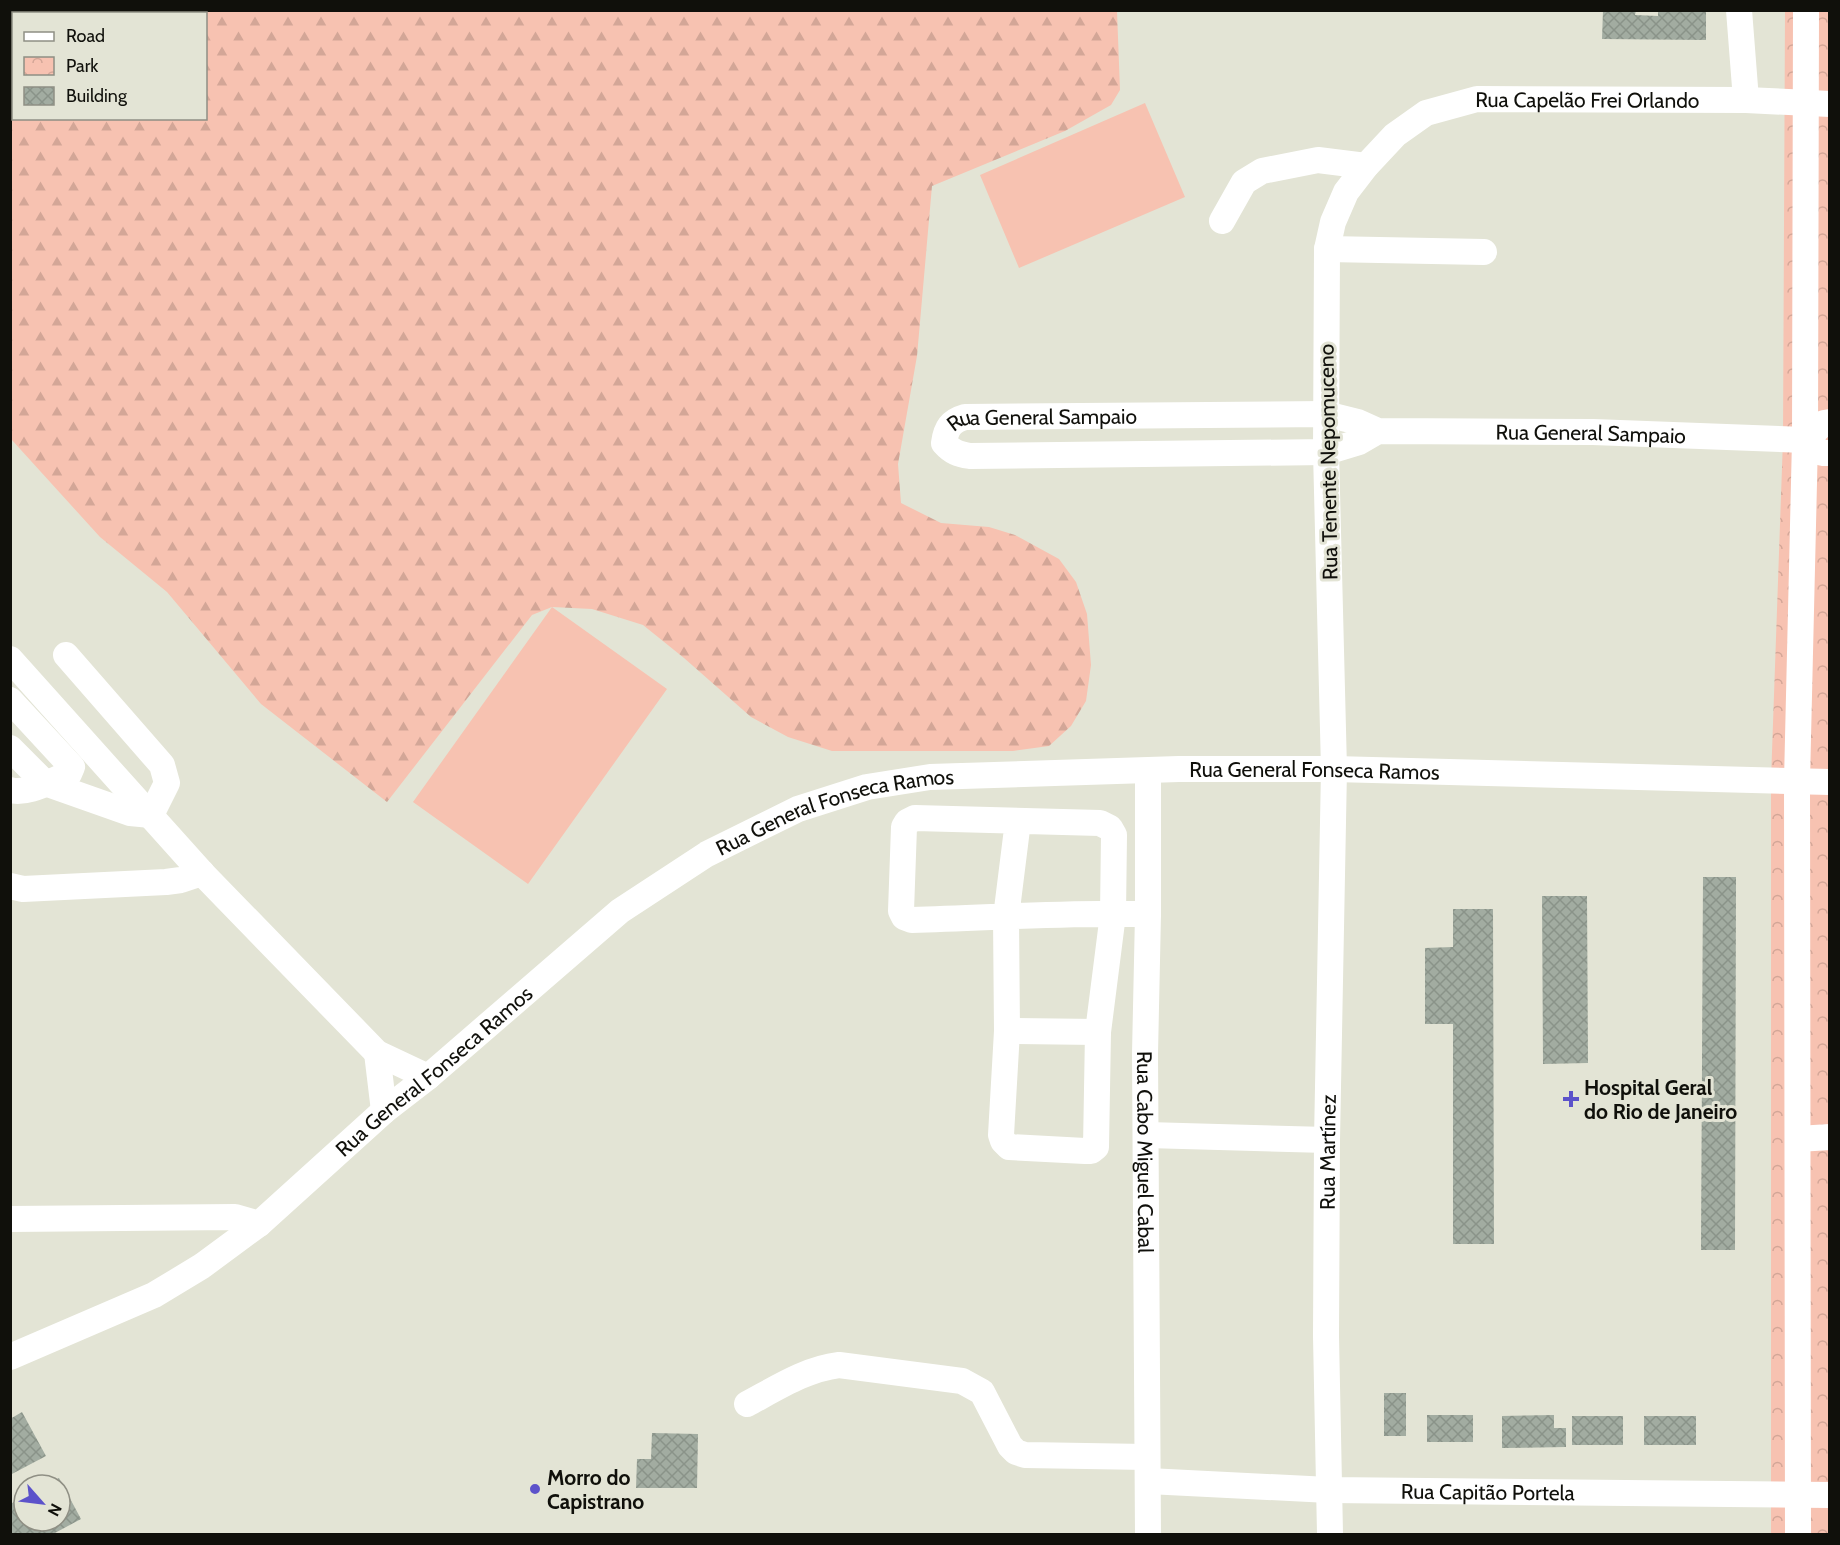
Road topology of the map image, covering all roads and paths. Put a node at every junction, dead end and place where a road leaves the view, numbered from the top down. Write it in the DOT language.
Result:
graph roads {
  1 [pos="1739,10"];
  2 [pos="1806,10"];
  3 [pos="1746,100"];
  4 [pos="1818,103"];
  5 [pos="1366,166"];
  6 [pos="1222,221"];
  7 [pos="1327,249"];
  8 [pos="1484,252"];
  9 [pos="1326,414"];
  10 [pos="1142,416"];
  11 [pos="1830,423"];
  12 [pos="1378,431"];
  13 [pos="1805,440"];
  14 [pos="1326,452"];
  15 [pos="1830,453"];
  16 [pos="1138,454"];
  17 [pos="66,655"];
  18 [pos="10,659"];
  19 [pos="10,700"];
  20 [pos="10,748"];
  21 [pos="1334,769"];
  22 [pos="1148,771"];
  23 [pos="1797,781"];
  24 [pos="1830,782"];
  25 [pos="45,783"];
  26 [pos="10,790"];
  27 [pos="151,815"];
  28 [pos="1018,821"];
  29 [pos="202,873"];
  30 [pos="10,886"];
  31 [pos="1113,914"];
  32 [pos="1148,914"];
  33 [pos="1006,917"];
  34 [pos="1007,1031"];
  35 [pos="1098,1032"];
  36 [pos="377,1053"];
  37 [pos="428,1077"];
  38 [pos="384,1111"];
  39 [pos="1147,1135"];
  40 [pos="1830,1137"];
  41 [pos="1798,1139"];
  42 [pos="1327,1140"];
  43 [pos="10,1219"];
  44 [pos="259,1224"];
  45 [pos="10,1357"];
  46 [pos="747,1404"];
  47 [pos="1148,1469"];
  48 [pos="1329,1490"];
  49 [pos="1798,1495"];
  50 [pos="1830,1495"];
  51 [pos="1148,1534"];
  52 [pos="1330,1534"];
  53 [pos="1798,1534"];
  1 -- 3 [label="street"];
  2 -- 4 [label="street"];
  3 -- 4 [label="street, Rua Capelão Frei Orlando"];
  3 -- 5 [label="street, Rua Capelão Frei Orlando"];
  4 -- 13 [label="street"];
  5 -- 6 [label="street"];
  5 -- 7 [label="street, Rua Tenente Nepomuceno"];
  7 -- 8 [label="street"];
  7 -- 9 [label="street, Rua Tenente Nepomuceno"];
  9 -- 10 [label="street, Rua General Sampaio"];
  9 -- 12 [label="street, Rua General Sampaio"];
  9 -- 14 [label="street, Rua Tenente Nepomuceno"];
  10 -- 16 [label="street"];
  10 -- 16 [label="street, Rua General Sampaio"];
  11 -- 13 [label="street"];
  12 -- 13 [label="street, Rua General Sampaio"];
  12 -- 14 [label="street, Rua General Sampaio"];
  13 -- 15 [label="street, Rua General Sampaio"];
  13 -- 23 [label="street"];
  14 -- 16 [label="street, Rua General Sampaio"];
  14 -- 21 [label="street, Rua Tenente Nepomuceno"];
  17 -- 27 [label="street"];
  18 -- 27 [label="street"];
  19 -- 25 [label="street"];
  20 -- 25 [label="street"];
  21 -- 22 [label="street, Rua General Fonseca Ramos"];
  21 -- 23 [label="street, Rua General Fonseca Ramos"];
  21 -- 42 [label="street, Rua Martínez"];
  22 -- 32 [label="street, Rua Cabo Miguel Cabal"];
  22 -- 37 [label="street, Rua General Fonseca Ramos"];
  23 -- 24 [label="street, Rua General Fonseca Ramos"];
  23 -- 41 [label="street"];
  25 -- 26 [label="street"];
  25 -- 27 [label="street"];
  27 -- 29 [label="street"];
  28 -- 31 [label="street"];
  28 -- 33 [label="street"];
  28 -- 33 [label="street"];
  29 -- 30 [label="street"];
  29 -- 36 [label="street"];
  31 -- 32 [label="street"];
  31 -- 33 [label="street"];
  31 -- 35 [label="street"];
  32 -- 39 [label="street, Rua Cabo Miguel Cabal"];
  33 -- 34 [label="street"];
  34 -- 35 [label="street"];
  34 -- 35 [label="street"];
  36 -- 37 [label="street"];
  36 -- 38 [label="street"];
  37 -- 38 [label="street, Rua General Fonseca Ramos"];
  38 -- 44 [label="street, Rua General Fonseca Ramos"];
  39 -- 42 [label="street"];
  39 -- 47 [label="street, Rua Cabo Miguel Cabal"];
  40 -- 41 [label="street"];
  41 -- 49 [label="street"];
  42 -- 48 [label="street, Rua Martínez"];
  43 -- 44 [label="street"];
  44 -- 45 [label="street, Rua General Fonseca Ramos"];
  46 -- 47 [label="street, Rua Capitão Portela"];
  47 -- 48 [label="street, Rua Capitão Portela"];
  47 -- 51 [label="street, Rua Cabo Miguel Cabal"];
  48 -- 49 [label="street, Rua Capitão Portela"];
  48 -- 52 [label="street, Rua Martínez"];
  49 -- 50 [label="street, Rua Capitão Portela"];
  49 -- 53 [label="street"];
}
